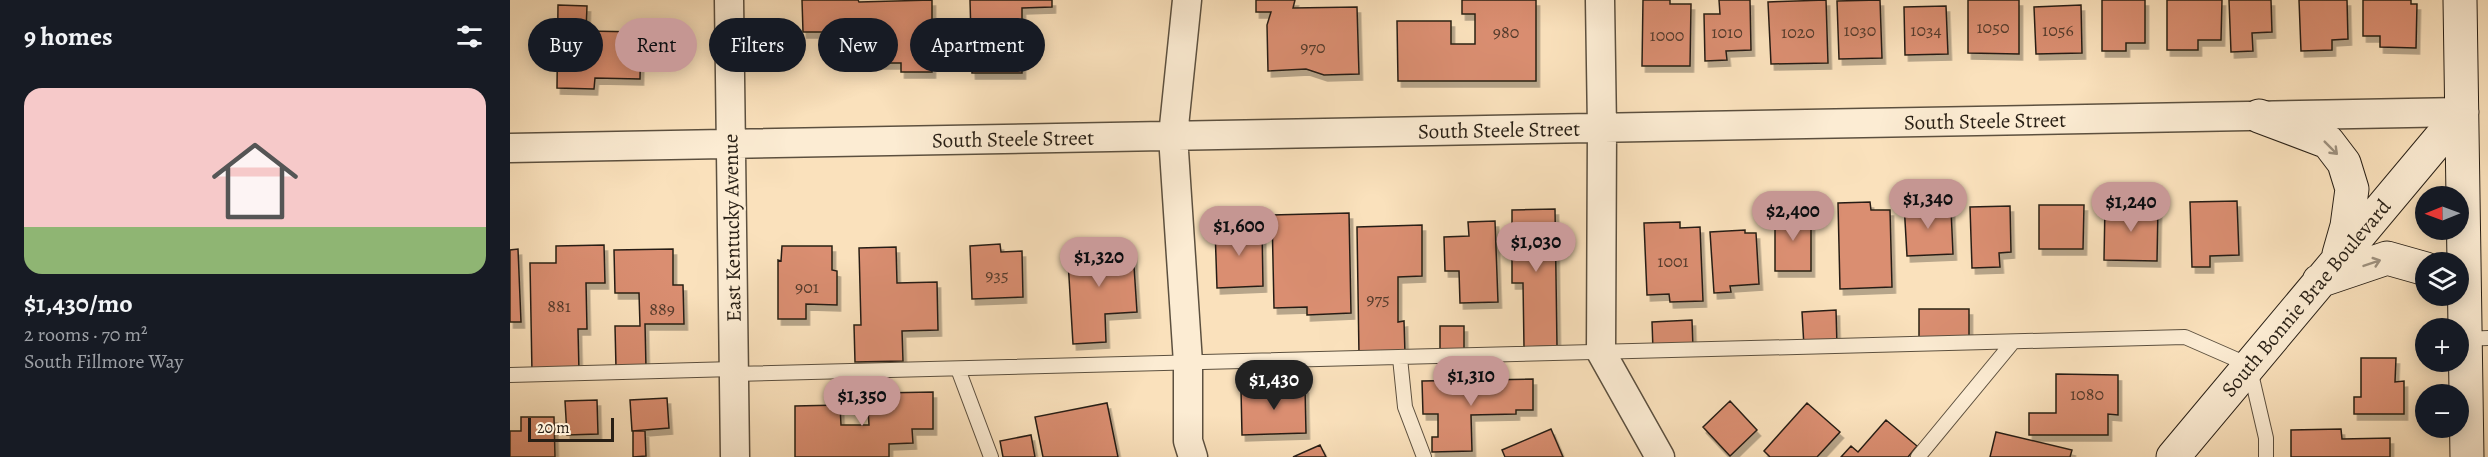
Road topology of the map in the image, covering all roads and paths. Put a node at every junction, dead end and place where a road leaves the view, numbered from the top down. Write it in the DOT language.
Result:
graph roads {
  1 [pos="729,0"];
  2 [pos="1186,0"];
  3 [pos="1600,0"];
  4 [pos="2460,0"];
  5 [pos="2475,112"];
  6 [pos="2259,116"];
  7 [pos="1602,128"];
  8 [pos="1173,136"];
  9 [pos="731,144"];
  10 [pos="510,148"];
  11 [pos="2415,266"];
  12 [pos="2328,271"];
  13 [pos="2468,318"];
  14 [pos="2013,342"];
  15 [pos="1601,352"];
  16 [pos="1401,358"];
  17 [pos="1188,363"];
  18 [pos="2249,365"];
  19 [pos="958,369"];
  20 [pos="734,372"];
  21 [pos="2468,372"];
  22 [pos="510,375"];
  23 [pos="735,457"];
  24 [pos="991,457"];
  25 [pos="1193,457"];
  26 [pos="1424,457"];
  27 [pos="1660,457"];
  28 [pos="1918,457"];
  29 [pos="2173,457"];
  30 [pos="2266,457"];
  31 [pos="2467,457"];
  1 -- 9 [label="street, East Kentucky Avenue"];
  2 -- 8 [label="street"];
  3 -- 7 [label="street"];
  4 -- 5 [label="street"];
  5 -- 6 [label="street, South Steele Street"];
  5 -- 12 [label="street, South Bonnie Brae Boulevard"];
  5 -- 13 [label="street"];
  6 -- 7 [label="street, South Steele Street"];
  6 -- 12 [label="street, one-way"];
  7 -- 8 [label="street, South Steele Street"];
  7 -- 15 [label="street"];
  8 -- 9 [label="street, South Steele Street"];
  8 -- 17 [label="street"];
  9 -- 10 [label="street, South Steele Street"];
  9 -- 20 [label="street, East Kentucky Avenue"];
  12 -- 11 [label="street, one-way"];
  12 -- 18 [label="street, South Bonnie Brae Boulevard"];
  14 -- 15 [label="lane"];
  14 -- 18 [label="lane"];
  14 -- 28 [label="lane"];
  15 -- 16 [label="lane"];
  15 -- 27 [label="street"];
  16 -- 17 [label="lane"];
  16 -- 26 [label="lane"];
  17 -- 19 [label="lane"];
  17 -- 25 [label="street"];
  18 -- 29 [label="street, South Bonnie Brae Boulevard"];
  18 -- 30 [label="lane"];
  19 -- 20 [label="lane"];
  19 -- 24 [label="lane"];
  20 -- 22 [label="lane"];
  20 -- 23 [label="street, East Kentucky Avenue"];
  21 -- 31 [label="street"];
}
